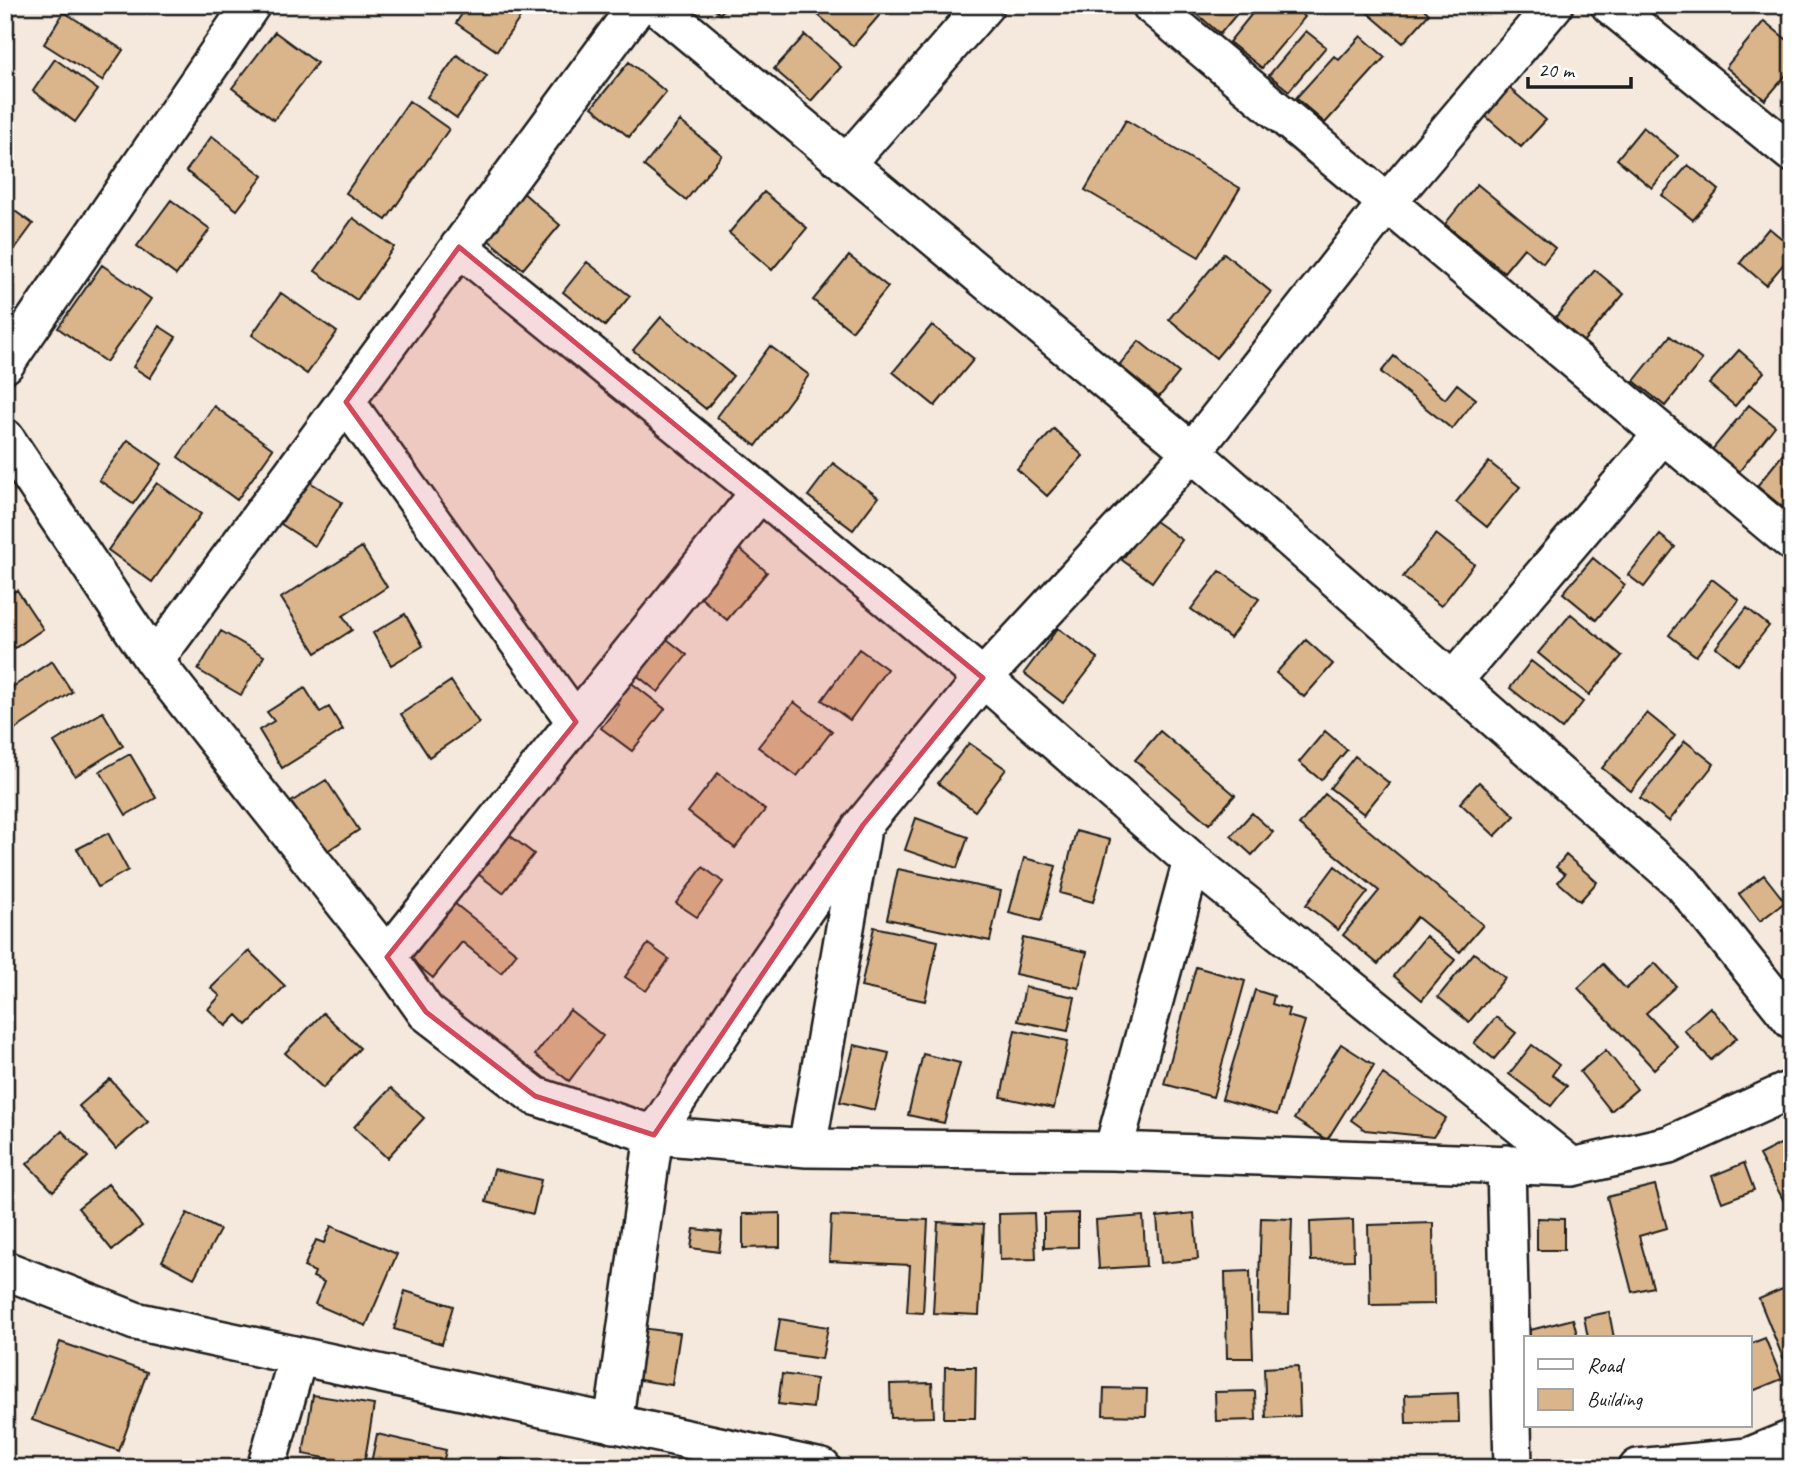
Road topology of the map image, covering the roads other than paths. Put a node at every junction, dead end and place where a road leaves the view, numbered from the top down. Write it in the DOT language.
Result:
graph roads {
  1 [pos="251,5"];
  2 [pos="638,5"];
  3 [pos="656,5"];
  4 [pos="985,5"];
  5 [pos="1151,5"];
  6 [pos="1554,5"];
  7 [pos="1610,5"];
  8 [pos="1792,153"];
  9 [pos="846,164"];
  10 [pos="1387,203"];
  11 [pos="459,247"];
  12 [pos="5,364"];
  13 [pos="346,402"];
  14 [pos="1663,434"];
  15 [pos="5,438"];
  16 [pos="1192,452"];
  17 [pos="760,492"];
  18 [pos="1792,542"];
  19 [pos="154,661"];
  20 [pos="983,678"];
  21 [pos="1453,681"];
  22 [pos="576,722"];
  23 [pos="863,825"];
  24 [pos="1192,861"];
  25 [pos="387,957"];
  26 [pos="1792,1020"];
  27 [pos="1792,1089"];
  28 [pos="654,1135"];
  29 [pos="807,1148"];
  30 [pos="1113,1151"];
  31 [pos="1506,1164"];
  32 [pos="1572,1167"];
  33 [pos="5,1270"];
  34 [pos="298,1357"];
  35 [pos="614,1424"];
  36 [pos="1792,1439"];
  37 [pos="266,1468"];
  38 [pos="821,1468"];
  39 [pos="1513,1468"];
  40 [pos="1638,1468"];
  1 -- 12 [label="street"];
  2 -- 11 [label="street"];
  3 -- 9 [label="street"];
  4 -- 9 [label="street"];
  5 -- 10 [label="street"];
  6 -- 10 [label="street"];
  7 -- 8 [label="street"];
  9 -- 16 [label="street"];
  10 -- 14 [label="street"];
  10 -- 16 [label="street"];
  11 -- 13 [label="street"];
  11 -- 17 [label="street"];
  13 -- 19 [label="street"];
  13 -- 22 [label="street"];
  14 -- 18 [label="street"];
  14 -- 21 [label="street"];
  15 -- 19 [label="street"];
  16 -- 20 [label="street"];
  16 -- 21 [label="street"];
  17 -- 20 [label="street"];
  17 -- 22 [label="street"];
  19 -- 25 [label="street"];
  20 -- 23 [label="street"];
  20 -- 24 [label="street"];
  21 -- 26 [label="street"];
  22 -- 25 [label="street"];
  23 -- 28 [label="street"];
  23 -- 29 [label="street"];
  24 -- 30 [label="street"];
  24 -- 32 [label="street"];
  25 -- 28 [label="street"];
  27 -- 32 [label="street"];
  28 -- 29 [label="street"];
  28 -- 35 [label="street"];
  29 -- 30 [label="street"];
  30 -- 31 [label="street"];
  31 -- 32 [label="street"];
  31 -- 39 [label="street"];
  33 -- 34 [label="street"];
  34 -- 35 [label="street"];
  34 -- 37 [label="street"];
  35 -- 38 [label="street"];
  36 -- 40 [label="street"];
}
